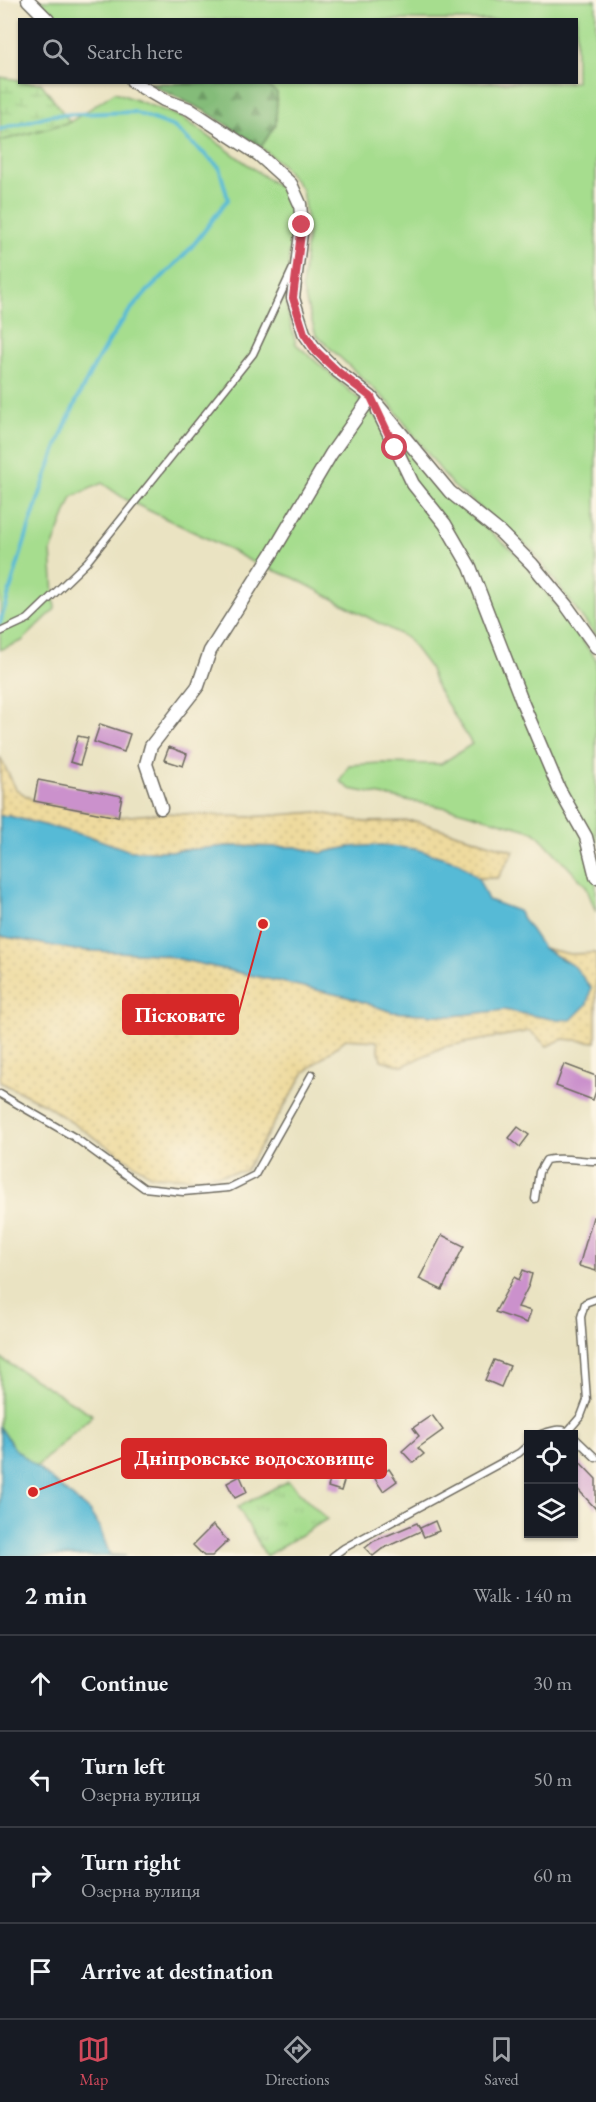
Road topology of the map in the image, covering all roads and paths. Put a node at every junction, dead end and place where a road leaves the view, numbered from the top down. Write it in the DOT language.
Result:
graph roads {
  1 [pos="28,0"];
  2 [pos="46,18"];
  3 [pos="136,84"];
  4 [pos="297,258"];
  5 [pos="371,397"];
  6 [pos="0,632"];
  7 [pos="596,647"];
  8 [pos="161,808"];
  9 [pos="596,877"];
  10 [pos="312,1074"];
  11 [pos="0,1094"];
  12 [pos="596,1161"];
  13 [pos="535,1199"];
  14 [pos="596,1299"];
  15 [pos="573,1430"];
  16 [pos="578,1441"];
  17 [pos="524,1448"];
  18 [pos="596,1458"];
  19 [pos="333,1556"];
  1 -- 2 [label="street"];
  3 -- 4 [label="street"];
  4 -- 5 [label="street"];
  4 -- 6 [label="lane"];
  5 -- 7 [label="street"];
  5 -- 8 [label="street"];
  5 -- 9 [label="street"];
  10 -- 11 [label="lane"];
  12 -- 13 [label="lane"];
  14 -- 15 [label="lane"];
  16 -- 18 [label="lane"];
  17 -- 19 [label="lane"];
}
